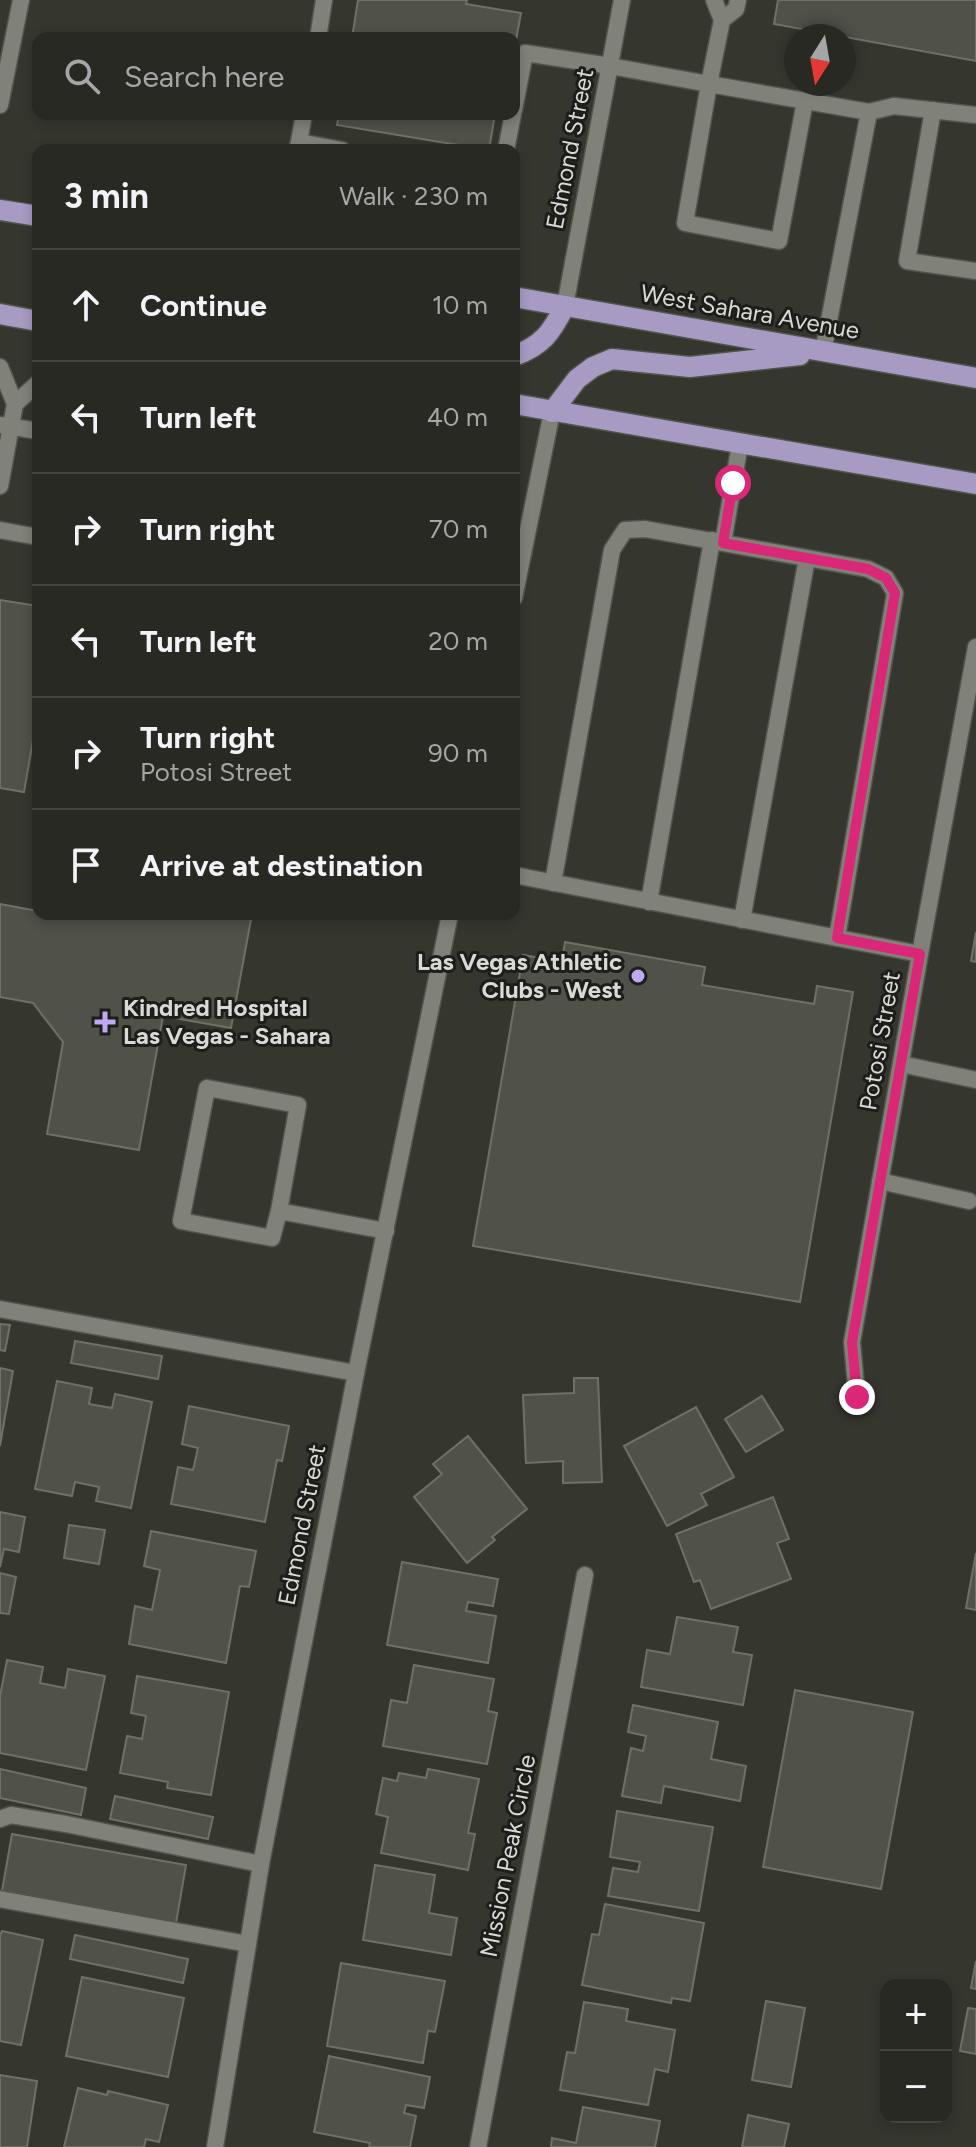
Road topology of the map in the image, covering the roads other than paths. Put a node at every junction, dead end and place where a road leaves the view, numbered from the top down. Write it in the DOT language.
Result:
graph roads {
  1 [pos="21,0"];
  2 [pos="324,0"];
  3 [pos="622,0"];
  4 [pos="714,0"];
  5 [pos="738,0"];
  6 [pos="722,20"];
  7 [pos="319,32"];
  8 [pos="610,66"];
  9 [pos="520,80"];
  10 [pos="709,84"];
  11 [pos="805,101"];
  12 [pos="0,105"];
  13 [pos="933,110"];
  14 [pos="869,112"];
  15 [pos="976,115"];
  16 [pos="303,120"];
  17 [pos="512,120"];
  18 [pos="298,144"];
  19 [pos="507,144"];
  20 [pos="0,210"];
  21 [pos="32,215"];
  22 [pos="976,271"];
  23 [pos="520,298"];
  24 [pos="565,306"];
  25 [pos="0,314"];
  26 [pos="32,320"];
  27 [pos="823,352"];
  28 [pos="520,353"];
  29 [pos="0,367"];
  30 [pos="976,378"];
  31 [pos="32,388"];
  32 [pos="15,404"];
  33 [pos="520,405"];
  34 [pos="552,412"];
  35 [pos="5,426"];
  36 [pos="32,430"];
  37 [pos="740,444"];
  38 [pos="976,484"];
  39 [pos="0,486"];
  40 [pos="0,530"];
  41 [pos="32,536"];
  42 [pos="718,542"];
  43 [pos="807,558"];
  44 [pos="520,569"];
  45 [pos="976,647"];
  46 [pos="520,876"];
  47 [pos="553,883"];
  48 [pos="649,902"];
  49 [pos="449,920"];
  50 [pos="742,920"];
  51 [pos="837,938"];
  52 [pos="920,954"];
  53 [pos="901,1064"];
  54 [pos="976,1080"];
  55 [pos="880,1181"];
  56 [pos="969,1201"];
  57 [pos="279,1211"];
  58 [pos="386,1231"];
  59 [pos="0,1309"];
  60 [pos="356,1373"];
  61 [pos="857,1397"];
  62 [pos="585,1575"];
  63 [pos="0,1819"];
  64 [pos="261,1864"];
  65 [pos="0,1899"];
  66 [pos="248,1944"];
  67 [pos="215,2147"];
  68 [pos="478,2147"];
  1 -- 12 [label="street"];
  2 -- 7 [label="street"];
  3 -- 8 [label="street, Edmond Street"];
  4 -- 6 [label="street"];
  5 -- 6 [label="street"];
  6 -- 10 [label="street"];
  8 -- 9 [label="street"];
  8 -- 10 [label="street"];
  8 -- 24 [label="street, Edmond Street"];
  10 -- 11 [label="street"];
  10 -- 11 [label="street"];
  11 -- 14 [label="street"];
  13 -- 14 [label="street"];
  13 -- 15 [label="street"];
  13 -- 22 [label="street"];
  14 -- 27 [label="street"];
  16 -- 18 [label="street"];
  17 -- 19 [label="street"];
  20 -- 21 [label="main road"];
  23 -- 24 [label="main road, West Sahara Avenue"];
  24 -- 27 [label="main road, West Sahara Avenue"];
  24 -- 28 [label="main road"];
  25 -- 26 [label="main road"];
  27 -- 30 [label="main road, West Sahara Avenue"];
  27 -- 34 [label="main road"];
  29 -- 32 [label="street"];
  31 -- 32 [label="street"];
  32 -- 35 [label="street"];
  33 -- 34 [label="main road"];
  34 -- 37 [label="main road"];
  34 -- 44 [label="street"];
  35 -- 36 [label="street"];
  35 -- 39 [label="street"];
  37 -- 38 [label="main road"];
  37 -- 42 [label="street"];
  40 -- 41 [label="street"];
  42 -- 43 [label="street"];
  42 -- 47 [label="street"];
  42 -- 48 [label="street"];
  43 -- 50 [label="street"];
  43 -- 51 [label="street"];
  45 -- 52 [label="street, Potosi Street"];
  46 -- 47 [label="street"];
  47 -- 48 [label="street"];
  48 -- 50 [label="street"];
  49 -- 58 [label="street, Edmond Street"];
  50 -- 51 [label="street"];
  51 -- 52 [label="street"];
  52 -- 53 [label="street, Potosi Street"];
  53 -- 54 [label="street"];
  53 -- 55 [label="street, Potosi Street"];
  55 -- 56 [label="street"];
  55 -- 61 [label="street, Potosi Street"];
  57 -- 57 [label="street"];
  57 -- 58 [label="street"];
  58 -- 60 [label="street, Edmond Street"];
  59 -- 60 [label="street"];
  60 -- 64 [label="street, Edmond Street"];
  62 -- 68 [label="street, Mission Peak Circle"];
  63 -- 64 [label="street"];
  64 -- 66 [label="street, Edmond Street"];
  65 -- 66 [label="street"];
  66 -- 67 [label="street, Edmond Street"];
}
